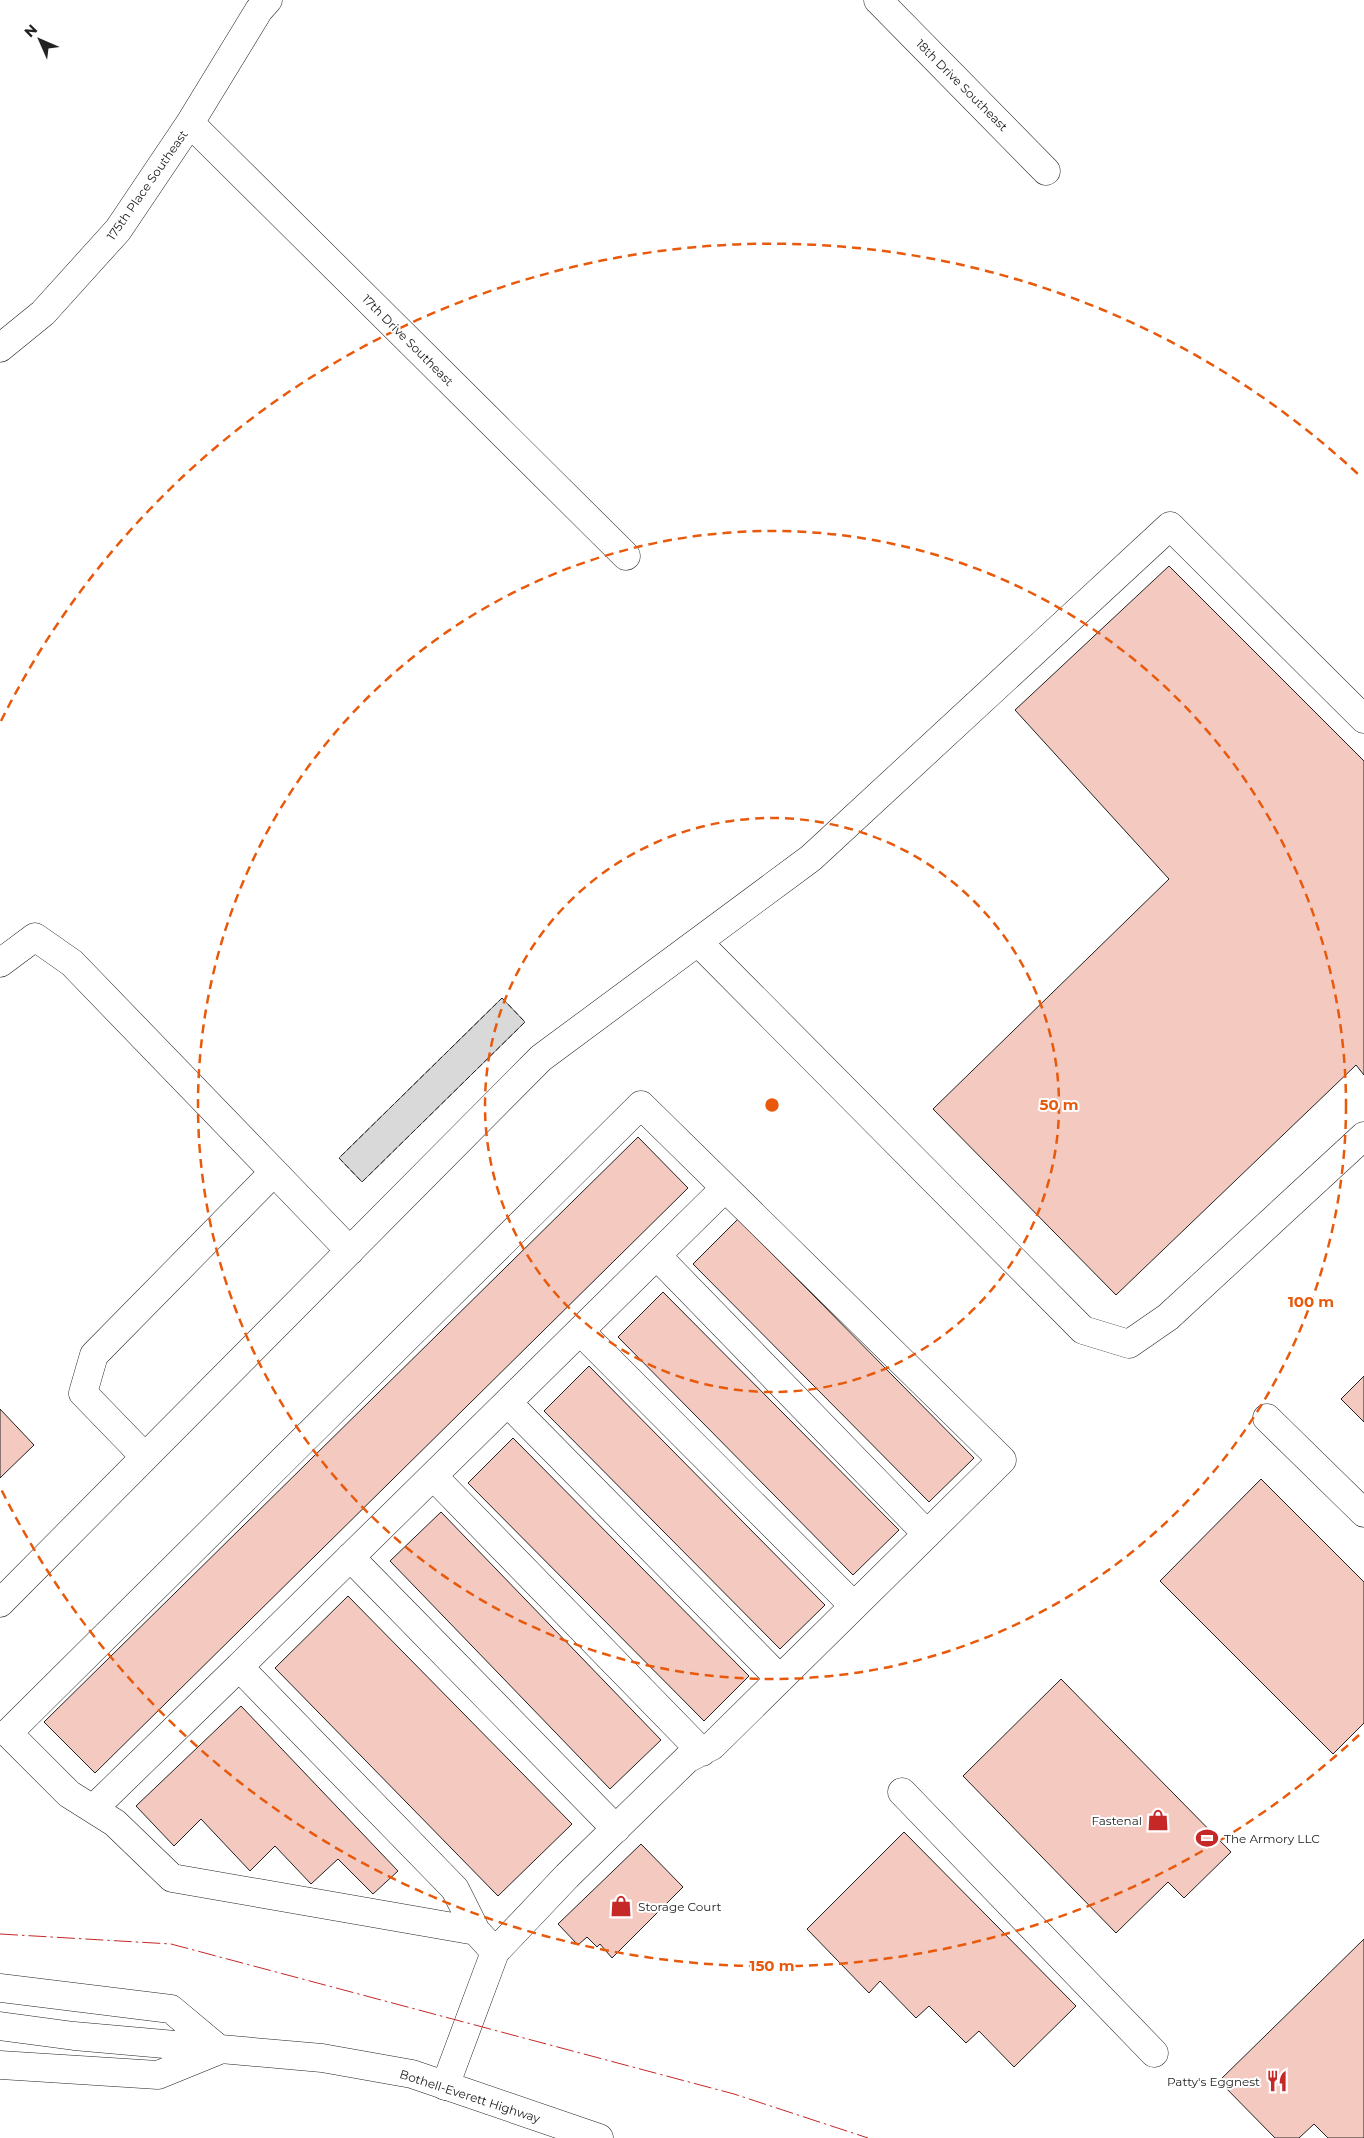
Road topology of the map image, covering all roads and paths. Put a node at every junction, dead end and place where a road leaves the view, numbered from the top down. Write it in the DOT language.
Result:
graph roads {
  1 [pos="268,0"];
  2 [pos="878,0"];
  3 [pos="190,123"];
  4 [pos="1046,170"];
  5 [pos="0,348"];
  6 [pos="626,556"];
  7 [pos="1364,719"];
  8 [pos="698,942"];
  9 [pos="0,963"];
  10 [pos="1364,1136"];
  11 [pos="274,1172"];
  12 [pos="726,1188"];
  13 [pos="350,1251"];
  14 [pos="657,1256"];
  15 [pos="580,1330"];
  16 [pos="508,1402"];
  17 [pos="1267,1418"];
  18 [pos="145,1457"];
  19 [pos="433,1476"];
  20 [pos="1364,1513"];
  21 [pos="927,1534"];
  22 [pos="350,1557"];
  23 [pos="0,1603"];
  24 [pos="854,1606"];
  25 [pos="239,1667"];
  26 [pos="780,1679"];
  27 [pos="702,1752"];
  28 [pos="902,1792"];
  29 [pos="93,1809"];
  30 [pos="616,1829"];
  31 [pos="476,1931"];
  32 [pos="495,1952"];
  33 [pos="0,1988"];
  34 [pos="0,2026"];
  35 [pos="220,2050"];
  36 [pos="1154,2053"];
  37 [pos="0,2065"];
  38 [pos="445,2086"];
  39 [pos="599,2138"];
  1 -- 3 [label="street, 175th Place Southeast"];
  2 -- 4 [label="street, 18th Drive Southeast"];
  3 -- 5 [label="street, 175th Place Southeast"];
  3 -- 6 [label="street, 17th Drive Southeast"];
  7 -- 8 [label="street"];
  8 -- 10 [label="street"];
  8 -- 13 [label="street"];
  9 -- 11 [label="street"];
  11 -- 13 [label="street"];
  11 -- 18 [label="street"];
  12 -- 14 [label="street"];
  12 -- 21 [label="street"];
  12 -- 29 [label="street"];
  13 -- 18 [label="street"];
  14 -- 15 [label="street"];
  14 -- 21 [label="street"];
  15 -- 16 [label="street"];
  15 -- 24 [label="street"];
  16 -- 19 [label="street"];
  16 -- 26 [label="street"];
  17 -- 20 [label="street"];
  18 -- 23 [label="street"];
  19 -- 22 [label="street"];
  19 -- 27 [label="street"];
  21 -- 24 [label="street"];
  22 -- 25 [label="street"];
  22 -- 30 [label="street"];
  24 -- 26 [label="street"];
  25 -- 29 [label="street"];
  25 -- 31 [label="street"];
  26 -- 27 [label="street"];
  27 -- 30 [label="street"];
  28 -- 36 [label="street"];
  29 -- 31 [label="street"];
  30 -- 32 [label="street"];
  31 -- 32 [label="street"];
  32 -- 38 [label="street"];
  33 -- 35 [label="street"];
  34 -- 35 [label="street"];
  35 -- 37 [label="street, Bothell-Everett Highway"];
  35 -- 38 [label="street, Bothell-Everett Highway"];
  38 -- 39 [label="street, Bothell-Everett Highway"];
}
